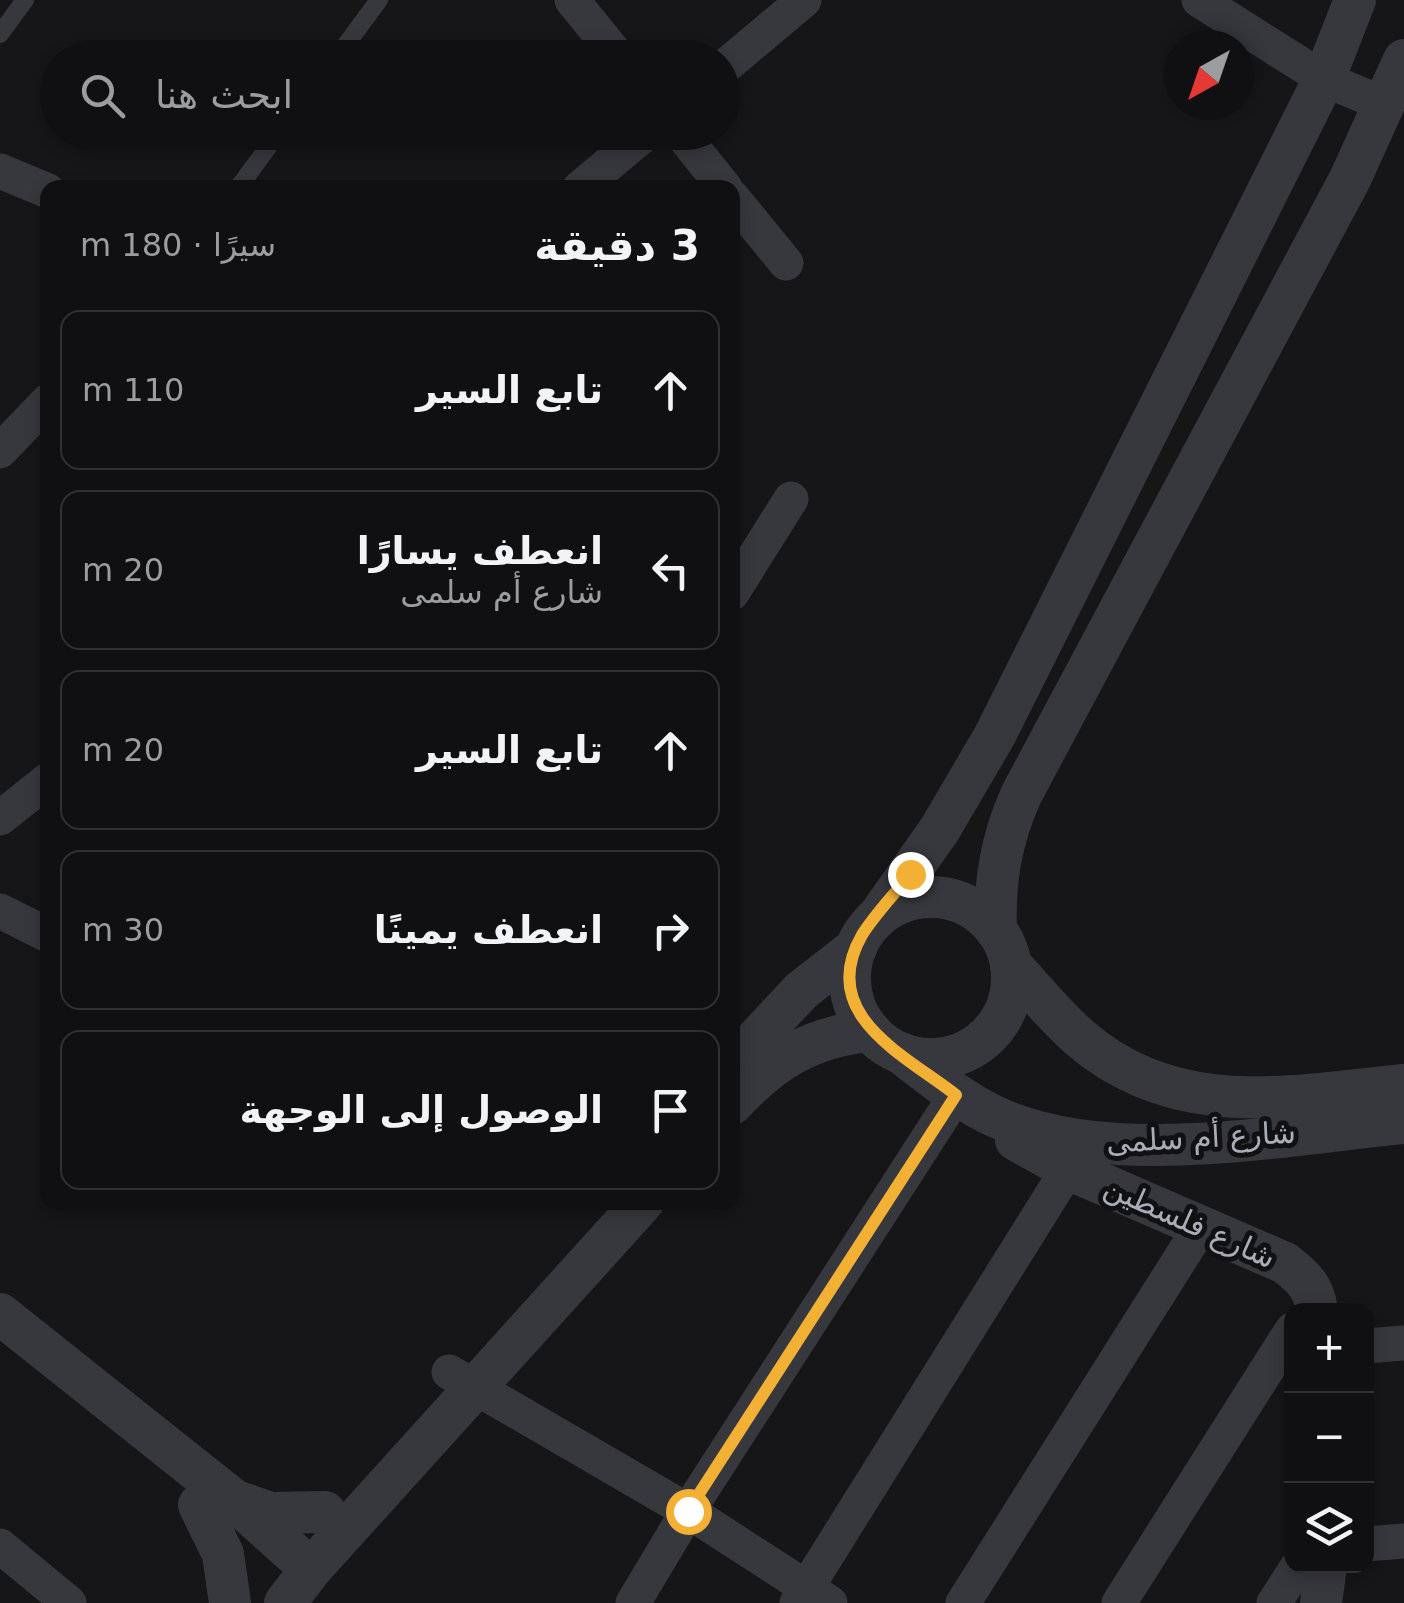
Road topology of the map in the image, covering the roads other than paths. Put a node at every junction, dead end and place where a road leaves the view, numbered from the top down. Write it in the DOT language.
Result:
graph roads {
  1 [pos="25,0"];
  2 [pos="380,0"];
  3 [pos="572,0"];
  4 [pos="804,0"];
  5 [pos="1199,0"];
  6 [pos="1354,0"];
  7 [pos="0,34"];
  8 [pos="350,40"];
  9 [pos="604,40"];
  10 [pos="740,54"];
  11 [pos="1404,60"];
  12 [pos="1324,79"];
  13 [pos="1386,104"];
  14 [pos="266,150"];
  15 [pos="625,150"];
  16 [pos="694,150"];
  17 [pos="0,171"];
  18 [pos="244,180"];
  19 [pos="589,180"];
  20 [pos="718,180"];
  21 [pos="40,188"];
  22 [pos="740,207"];
  23 [pos="786,264"];
  24 [pos="40,410"];
  25 [pos="0,451"];
  26 [pos="791,499"];
  27 [pos="740,580"];
  28 [pos="40,786"];
  29 [pos="0,818"];
  30 [pos="0,911"];
  31 [pos="40,931"];
  32 [pos="867,933"];
  33 [pos="1004,948"];
  34 [pos="885,1042"];
  35 [pos="740,1056"];
  36 [pos="1404,1086"];
  37 [pos="956,1095"];
  38 [pos="740,1096"];
  39 [pos="996,1117"];
  40 [pos="1404,1123"];
  41 [pos="1068,1170"];
  42 [pos="599,1210"];
  43 [pos="635,1210"];
  44 [pos="1201,1226"];
  45 [pos="1311,1303"];
  46 [pos="0,1314"];
  47 [pos="0,1340"];
  48 [pos="1284,1343"];
  49 [pos="1404,1343"];
  50 [pos="1374,1345"];
  51 [pos="462,1379"];
  52 [pos="217,1503"];
  53 [pos="688,1511"];
  54 [pos="325,1512"];
  55 [pos="1404,1541"];
  56 [pos="1374,1543"];
  57 [pos="0,1546"];
  58 [pos="1293,1573"];
  59 [pos="1325,1573"];
  60 [pos="285,1581"];
  61 [pos="811,1598"];
  62 [pos="70,1603"];
  63 [pos="230,1603"];
  64 [pos="634,1603"];
  65 [pos="963,1603"];
  66 [pos="1119,1603"];
  67 [pos="1274,1603"];
  68 [pos="1320,1603"];
  1 -- 7 [label="lane"];
  2 -- 8 [label="lane"];
  3 -- 9 [label="street"];
  4 -- 10 [label="street"];
  5 -- 12 [label="street"];
  6 -- 12 [label="street"];
  11 -- 13 [label="street"];
  12 -- 13 [label="street"];
  12 -- 32 [label="street"];
  13 -- 33 [label="street"];
  14 -- 18 [label="lane"];
  15 -- 19 [label="street"];
  16 -- 20 [label="street"];
  17 -- 21 [label="street"];
  22 -- 23 [label="street"];
  24 -- 25 [label="street"];
  26 -- 27 [label="street"];
  28 -- 29 [label="street"];
  30 -- 31 [label="street"];
  32 -- 33 [label="street"];
  32 -- 34 [label="street"];
  32 -- 35 [label="street"];
  33 -- 34 [label="street"];
  33 -- 36 [label="street, شارع أم سلمى"];
  34 -- 37 [label="street, شارع أم سلمى"];
  34 -- 38 [label="street"];
  37 -- 39 [label="street, شارع أم سلمى"];
  37 -- 53 [label="street"];
  39 -- 40 [label="street, شارع أم سلمى"];
  39 -- 41 [label="street, شارع فلسطين"];
  41 -- 44 [label="street, شارع فلسطين"];
  41 -- 61 [label="street"];
  42 -- 51 [label="street"];
  43 -- 51 [label="street"];
  44 -- 45 [label="street, شارع فلسطين"];
  44 -- 65 [label="street"];
  46 -- 52 [label="street"];
  47 -- 52 [label="street"];
  48 -- 66 [label="street"];
  49 -- 50 [label="street"];
  51 -- 53 [label="street"];
  51 -- 54 [label="street"];
  51 -- 60 [label="street"];
  52 -- 54 [label="street"];
  52 -- 60 [label="street"];
  52 -- 63 [label="street"];
  53 -- 61 [label="street"];
  53 -- 64 [label="street"];
  54 -- 60 [label="street"];
  55 -- 56 [label="street"];
  57 -- 62 [label="street"];
  58 -- 67 [label="street"];
  59 -- 68 [label="street"];
}
